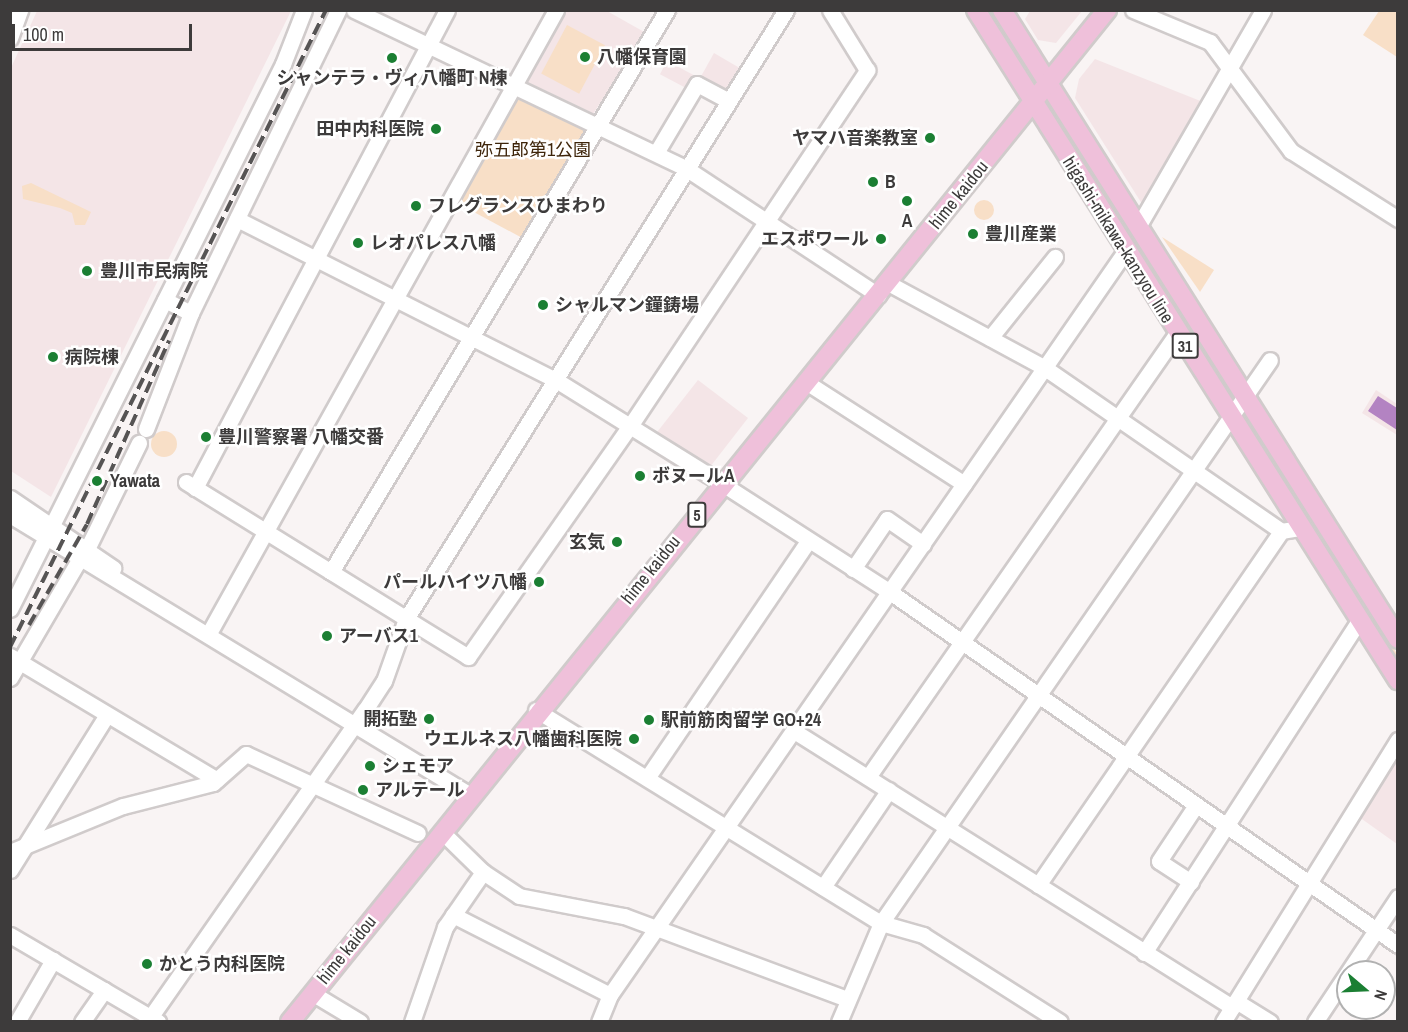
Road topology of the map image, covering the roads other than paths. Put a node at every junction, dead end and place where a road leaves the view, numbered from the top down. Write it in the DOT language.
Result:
graph roads {
  1 [pos="20,10"];
  2 [pos="304,10"];
  3 [pos="338,10"];
  4 [pos="354,10"];
  5 [pos="447,10"];
  6 [pos="556,10"];
  7 [pos="667,10"];
  8 [pos="786,10"];
  9 [pos="830,10"];
  10 [pos="975,10"];
  11 [pos="1002,10"];
  12 [pos="1107,10"];
  13 [pos="1133,10"];
  14 [pos="1263,10"];
  15 [pos="10,38"];
  16 [pos="429,47"];
  17 [pos="1230,64"];
  18 [pos="1049,84"];
  19 [pos="515,86"];
  20 [pos="729,101"];
  21 [pos="1034,104"];
  22 [pos="597,125"];
  23 [pos="656,153"];
  24 [pos="687,169"];
  25 [pos="237,219"];
  26 [pos="1398,219"];
  27 [pos="768,222"];
  28 [pos="1139,225"];
  29 [pos="1124,253"];
  30 [pos="1055,257"];
  31 [pos="315,259"];
  32 [pos="883,289"];
  33 [pos="396,298"];
  34 [pos="165,300"];
  35 [pos="191,313"];
  36 [pos="1177,333"];
  37 [pos="990,338"];
  38 [pos="473,339"];
  39 [pos="1270,360"];
  40 [pos="1045,368"];
  41 [pos="556,380"];
  42 [pos="806,382"];
  43 [pos="1245,397"];
  44 [pos="1117,418"];
  45 [pos="1232,420"];
  46 [pos="630,426"];
  47 [pos="146,429"];
  48 [pos="139,443"];
  49 [pos="1196,472"];
  50 [pos="722,484"];
  51 [pos="964,484"];
  52 [pos="10,498"];
  53 [pos="10,515"];
  54 [pos="1301,528"];
  55 [pos="47,530"];
  56 [pos="1281,531"];
  57 [pos="266,532"];
  58 [pos="808,540"];
  59 [pos="922,544"];
  60 [pos="84,552"];
  61 [pos="853,569"];
  62 [pos="331,572"];
  63 [pos="890,592"];
  64 [pos="10,609"];
  65 [pos="406,619"];
  66 [pos="1359,621"];
  67 [pos="209,633"];
  68 [pos="1398,639"];
  69 [pos="962,643"];
  70 [pos="15,658"];
  71 [pos="10,678"];
  72 [pos="1398,680"];
  73 [pos="1039,696"];
  74 [pos="536,710"];
  75 [pos="107,715"];
  76 [pos="357,723"];
  77 [pos="794,731"];
  78 [pos="1398,740"];
  79 [pos="1125,757"];
  80 [pos="868,777"];
  81 [pos="647,778"];
  82 [pos="217,780"];
  83 [pos="312,783"];
  84 [pos="889,790"];
  85 [pos="470,795"];
  86 [pos="1196,805"];
  87 [pos="948,827"];
  88 [pos="1228,827"];
  89 [pos="727,829"];
  90 [pos="442,832"];
  91 [pos="418,833"];
  92 [pos="17,851"];
  93 [pos="10,870"];
  94 [pos="483,872"];
  95 [pos="1191,882"];
  96 [pos="1309,884"];
  97 [pos="1038,885"];
  98 [pos="823,887"];
  99 [pos="1398,897"];
  100 [pos="453,915"];
  101 [pos="882,923"];
  102 [pos="658,930"];
  103 [pos="1375,930"];
  104 [pos="10,935"];
  105 [pos="1398,945"];
  106 [pos="1144,953"];
  107 [pos="53,960"];
  108 [pos="104,990"];
  109 [pos="312,993"];
  110 [pos="610,995"];
  111 [pos="847,999"];
  112 [pos="1234,1004"];
  113 [pos="152,1020"];
  114 [pos="17,1022"];
  115 [pos="82,1022"];
  116 [pos="290,1022"];
  117 [pos="360,1022"];
  118 [pos="412,1022"];
  119 [pos="599,1022"];
  120 [pos="839,1022"];
  121 [pos="1060,1022"];
  122 [pos="1223,1022"];
  123 [pos="1270,1022"];
  124 [pos="1316,1022"];
  1 -- 15 [label="street"];
  2 -- 34 [label="street"];
  3 -- 25 [label="street"];
  4 -- 16 [label="street"];
  5 -- 16 [label="street"];
  6 -- 19 [label="street"];
  7 -- 22 [label="street"];
  8 -- 20 [label="street"];
  9 -- 27 [label="street"];
  10 -- 21 [label="main road, higashi-mikawa-kanzyou line / 31"];
  11 -- 18 [label="main road, higashi-mikawa-kanzyou line / 31"];
  12 -- 18 [label="main road, hime kaidou / 5"];
  13 -- 17 [label="street"];
  14 -- 17 [label="street"];
  16 -- 19 [label="street"];
  16 -- 31 [label="street"];
  17 -- 26 [label="street"];
  17 -- 28 [label="street"];
  18 -- 21 [label="main road, hime kaidou / 5"];
  18 -- 28 [label="main road, higashi-mikawa-kanzyou line / 31"];
  19 -- 22 [label="street"];
  19 -- 33 [label="street"];
  20 -- 23 [label="street"];
  20 -- 24 [label="street"];
  21 -- 29 [label="main road, higashi-mikawa-kanzyou line / 31"];
  21 -- 32 [label="main road, hime kaidou / 5"];
  22 -- 23 [label="street"];
  22 -- 38 [label="street"];
  23 -- 24 [label="street"];
  24 -- 27 [label="street"];
  24 -- 41 [label="street"];
  25 -- 31 [label="street"];
  25 -- 35 [label="street"];
  27 -- 32 [label="street"];
  27 -- 46 [label="street"];
  28 -- 43 [label="main road, higashi-mikawa-kanzyou line / 31"];
  29 -- 36 [label="main road, higashi-mikawa-kanzyou line / 31"];
  29 -- 40 [label="street"];
  30 -- 37 [label="street"];
  31 -- 33 [label="street"];
  31 -- 57 [label="street"];
  32 -- 37 [label="street"];
  32 -- 42 [label="main road, hime kaidou / 5"];
  33 -- 38 [label="street"];
  33 -- 57 [label="street"];
  34 -- 35 [label="street"];
  34 -- 55 [label="street"];
  35 -- 47 [label="street"];
  36 -- 44 [label="street"];
  36 -- 45 [label="main road, higashi-mikawa-kanzyou line / 31"];
  37 -- 40 [label="street"];
  38 -- 41 [label="street"];
  38 -- 62 [label="street"];
  39 -- 43 [label="street"];
  40 -- 44 [label="street"];
  40 -- 51 [label="street"];
  41 -- 46 [label="street"];
  41 -- 65 [label="street"];
  42 -- 50 [label="main road, hime kaidou / 5"];
  42 -- 51 [label="street"];
  43 -- 45 [label="street"];
  43 -- 68 [label="main road, higashi-mikawa-kanzyou line / 31"];
  44 -- 49 [label="street"];
  44 -- 69 [label="street"];
  45 -- 49 [label="street"];
  45 -- 54 [label="main road, higashi-mikawa-kanzyou line / 31"];
  46 -- 50 [label="street"];
  46 -- 65 [label="street"];
  48 -- 60 [label="street"];
  49 -- 56 [label="street"];
  49 -- 73 [label="street"];
  50 -- 58 [label="street"];
  50 -- 74 [label="main road, hime kaidou / 5"];
  51 -- 59 [label="street"];
  52 -- 55 [label="street"];
  53 -- 55 [label="street"];
  54 -- 56 [label="street"];
  54 -- 66 [label="main road, higashi-mikawa-kanzyou line / 31"];
  55 -- 60 [label="street"];
  55 -- 64 [label="street"];
  56 -- 79 [label="street"];
  57 -- 62 [label="street"];
  57 -- 67 [label="street"];
  58 -- 61 [label="street"];
  58 -- 81 [label="street"];
  59 -- 61 [label="street"];
  59 -- 63 [label="street"];
  60 -- 67 [label="street"];
  60 -- 70 [label="street"];
  61 -- 63 [label="street"];
  62 -- 65 [label="street"];
  63 -- 69 [label="street"];
  63 -- 77 [label="street"];
  65 -- 76 [label="street"];
  66 -- 72 [label="main road, higashi-mikawa-kanzyou line / 31"];
  66 -- 88 [label="street"];
  67 -- 76 [label="street"];
  69 -- 73 [label="street"];
  69 -- 80 [label="street"];
  70 -- 71 [label="street"];
  70 -- 75 [label="street"];
  73 -- 79 [label="street"];
  73 -- 87 [label="street"];
  74 -- 81 [label="street"];
  74 -- 85 [label="main road, hime kaidou / 5"];
  75 -- 82 [label="street"];
  75 -- 92 [label="street"];
  76 -- 83 [label="street"];
  76 -- 85 [label="street"];
  77 -- 80 [label="street"];
  77 -- 89 [label="street"];
  78 -- 96 [label="street"];
  79 -- 86 [label="street"];
  79 -- 97 [label="street"];
  80 -- 84 [label="street"];
  81 -- 89 [label="street"];
  82 -- 83 [label="street"];
  82 -- 92 [label="street"];
  83 -- 91 [label="street"];
  83 -- 113 [label="street"];
  84 -- 87 [label="street"];
  84 -- 98 [label="street"];
  85 -- 90 [label="main road, hime kaidou / 5"];
  86 -- 88 [label="street"];
  86 -- 95 [label="street"];
  87 -- 97 [label="street"];
  87 -- 101 [label="street"];
  88 -- 95 [label="street"];
  88 -- 96 [label="street"];
  89 -- 98 [label="street"];
  89 -- 102 [label="street"];
  90 -- 94 [label="street"];
  90 -- 109 [label="main road, hime kaidou / 5"];
  92 -- 93 [label="street"];
  94 -- 100 [label="street"];
  94 -- 102 [label="street"];
  95 -- 106 [label="street"];
  96 -- 103 [label="street"];
  96 -- 112 [label="street"];
  97 -- 106 [label="street"];
  98 -- 101 [label="street"];
  99 -- 103 [label="street"];
  100 -- 110 [label="street"];
  100 -- 118 [label="street"];
  101 -- 111 [label="street"];
  101 -- 121 [label="street"];
  102 -- 110 [label="street"];
  102 -- 111 [label="street"];
  103 -- 105 [label="street"];
  103 -- 124 [label="street"];
  104 -- 107 [label="street"];
  106 -- 112 [label="street"];
  107 -- 108 [label="street"];
  107 -- 114 [label="street"];
  108 -- 113 [label="street"];
  108 -- 115 [label="street"];
  109 -- 116 [label="main road, hime kaidou / 5"];
  109 -- 117 [label="street"];
  110 -- 119 [label="street"];
  111 -- 120 [label="street"];
  112 -- 122 [label="street"];
  112 -- 123 [label="street"];
}
